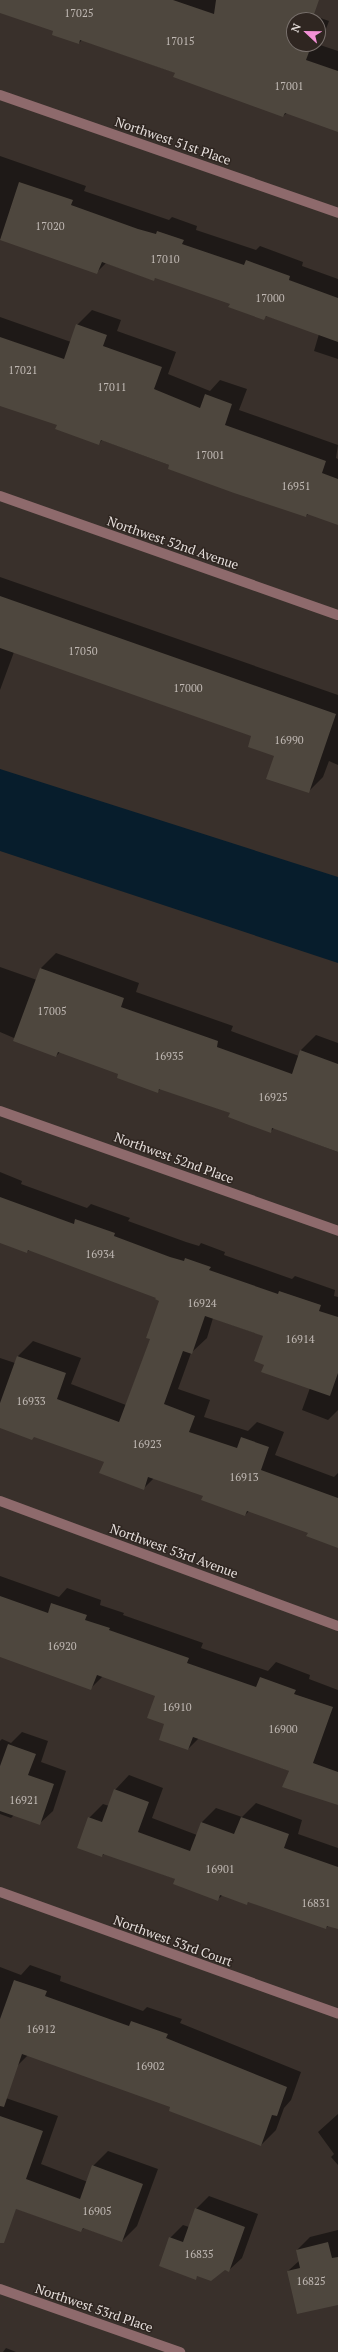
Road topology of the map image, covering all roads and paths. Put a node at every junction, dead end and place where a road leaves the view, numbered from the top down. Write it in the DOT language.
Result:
graph roads {
  1 [pos="0,94"];
  2 [pos="338,213"];
  3 [pos="0,496"];
  4 [pos="338,615"];
  5 [pos="0,1111"];
  6 [pos="338,1231"];
  7 [pos="0,1501"];
  8 [pos="338,1626"];
  9 [pos="0,1892"];
  10 [pos="338,2014"];
  11 [pos="0,2289"];
  12 [pos="180,2352"];
  1 -- 2 [label="street, Northwest 51st Place"];
  3 -- 4 [label="street, Northwest 52nd Avenue"];
  5 -- 6 [label="street, Northwest 52nd Place"];
  7 -- 8 [label="street, Northwest 53rd Avenue"];
  9 -- 10 [label="street, Northwest 53rd Court"];
  11 -- 12 [label="street, Northwest 53rd Place"];
}
